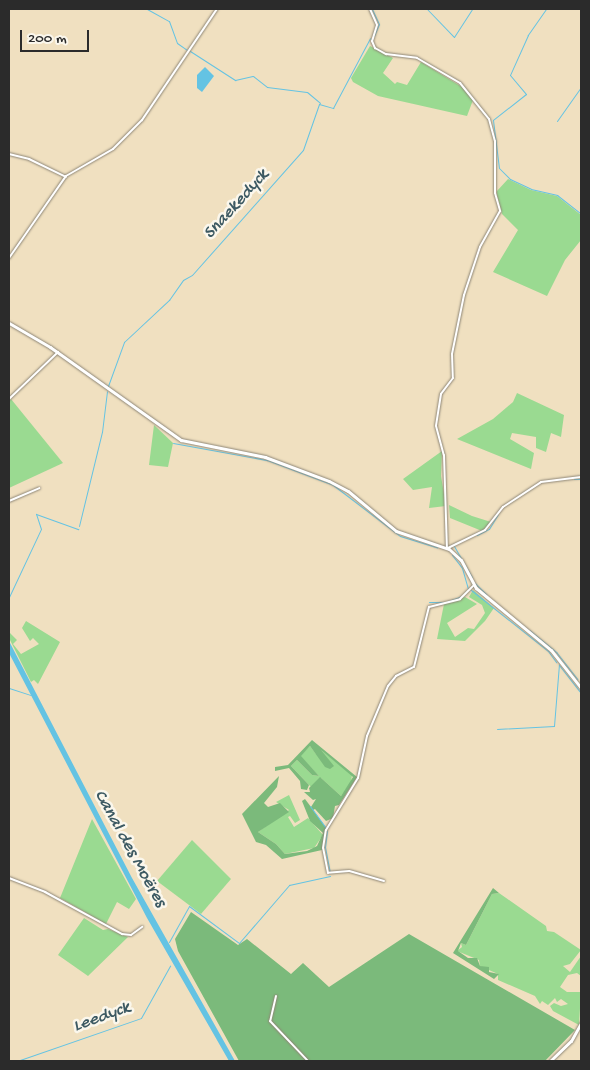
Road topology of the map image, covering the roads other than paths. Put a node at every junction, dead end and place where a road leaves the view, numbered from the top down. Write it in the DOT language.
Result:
graph roads {
  1 [pos="217,9"];
  2 [pos="370,9"];
  3 [pos="9,154"];
  4 [pos="66,177"];
  5 [pos="9,258"];
  6 [pos="9,324"];
  7 [pos="58,352"];
  8 [pos="9,399"];
  9 [pos="581,477"];
  10 [pos="39,488"];
  11 [pos="9,500"];
  12 [pos="448,548"];
  13 [pos="474,586"];
  14 [pos="581,678"];
  15 [pos="577,683"];
  16 [pos="581,688"];
  17 [pos="9,878"];
  18 [pos="384,881"];
  19 [pos="142,927"];
  20 [pos="276,996"];
  21 [pos="581,1023"];
  22 [pos="308,1061"];
  23 [pos="550,1061"];
  1 -- 4 [label="street"];
  2 -- 12 [label="street"];
  3 -- 4 [label="street"];
  4 -- 5 [label="street"];
  6 -- 7 [label="main road"];
  7 -- 8 [label="street"];
  7 -- 12 [label="main road"];
  9 -- 12 [label="street"];
  10 -- 11 [label="street"];
  12 -- 13 [label="main road"];
  13 -- 15 [label="main road"];
  13 -- 18 [label="street"];
  14 -- 15 [label="street"];
  15 -- 16 [label="main road"];
  17 -- 19 [label="street"];
  20 -- 22 [label="street"];
  21 -- 23 [label="main road"];
}
